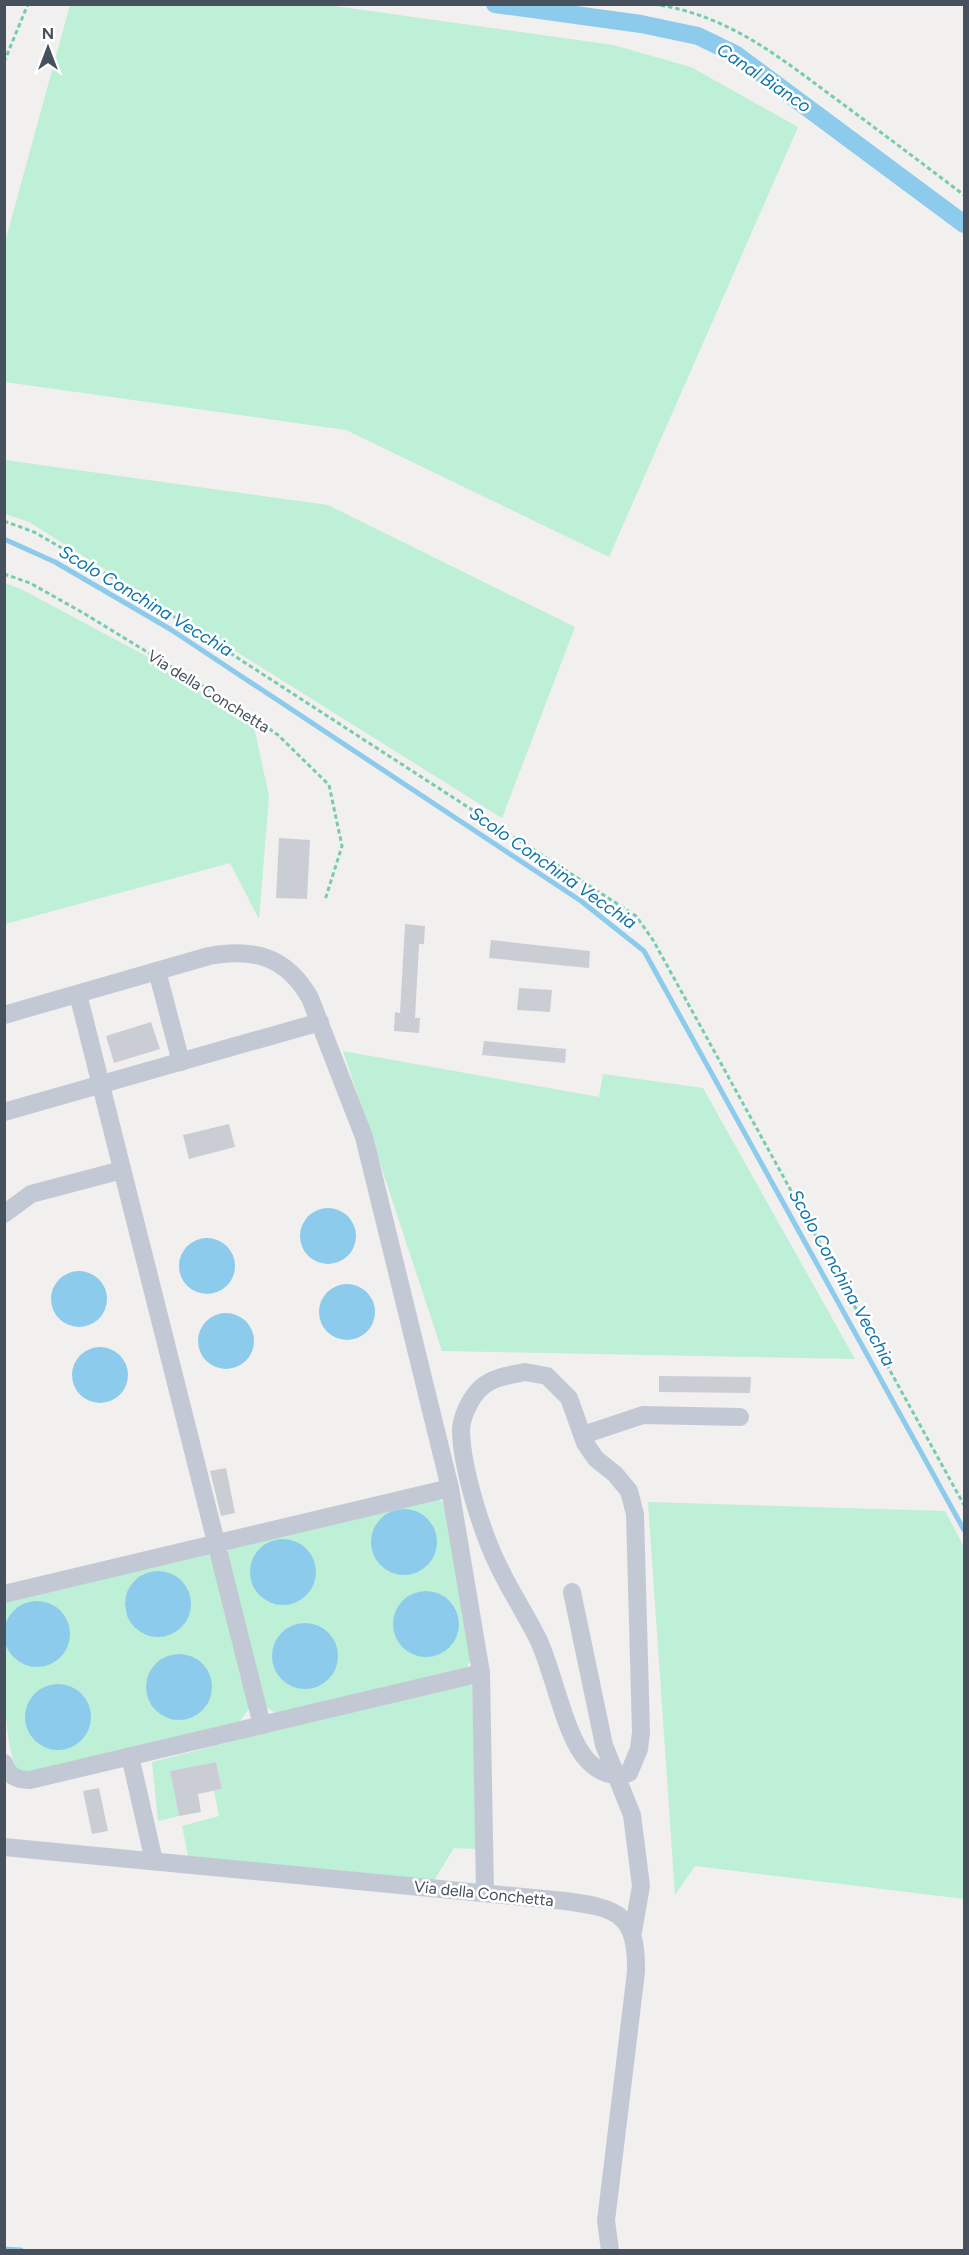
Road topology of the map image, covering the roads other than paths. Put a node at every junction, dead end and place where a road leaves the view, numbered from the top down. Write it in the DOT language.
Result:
graph roads {
  1 [pos="157,971"];
  2 [pos="78,994"];
  3 [pos="4,1014"];
  4 [pos="320,1022"];
  5 [pos="181,1062"];
  6 [pos="101,1085"];
  7 [pos="4,1112"];
  8 [pos="122,1170"];
  9 [pos="4,1214"];
  10 [pos="740,1417"];
  11 [pos="583,1435"];
  12 [pos="450,1488"];
  13 [pos="217,1545"];
  14 [pos="572,1592"];
  15 [pos="4,1594"];
  16 [pos="480,1673"];
  17 [pos="262,1725"];
  18 [pos="129,1756"];
  19 [pos="5,1768"];
  20 [pos="615,1777"];
  21 [pos="4,1847"];
  22 [pos="154,1861"];
  23 [pos="485,1893"];
  24 [pos="633,1932"];
  25 [pos="610,2250"];
  1 -- 2 [label="street"];
  1 -- 4 [label="street"];
  1 -- 5 [label="street"];
  2 -- 3 [label="street"];
  2 -- 6 [label="street"];
  4 -- 5 [label="street"];
  4 -- 12 [label="street"];
  5 -- 6 [label="street"];
  6 -- 7 [label="street"];
  6 -- 8 [label="street"];
  8 -- 9 [label="street"];
  8 -- 13 [label="street"];
  10 -- 11 [label="street"];
  11 -- 20 [label="street"];
  11 -- 20 [label="street"];
  12 -- 13 [label="street"];
  12 -- 16 [label="street"];
  13 -- 15 [label="street"];
  13 -- 17 [label="street"];
  14 -- 20 [label="street"];
  16 -- 17 [label="street"];
  16 -- 23 [label="street"];
  17 -- 18 [label="street"];
  18 -- 19 [label="street"];
  18 -- 22 [label="street"];
  20 -- 24 [label="street"];
  21 -- 22 [label="street, Via della Conchetta"];
  22 -- 23 [label="street, Via della Conchetta"];
  23 -- 24 [label="street, Via della Conchetta"];
  24 -- 25 [label="street"];
}
